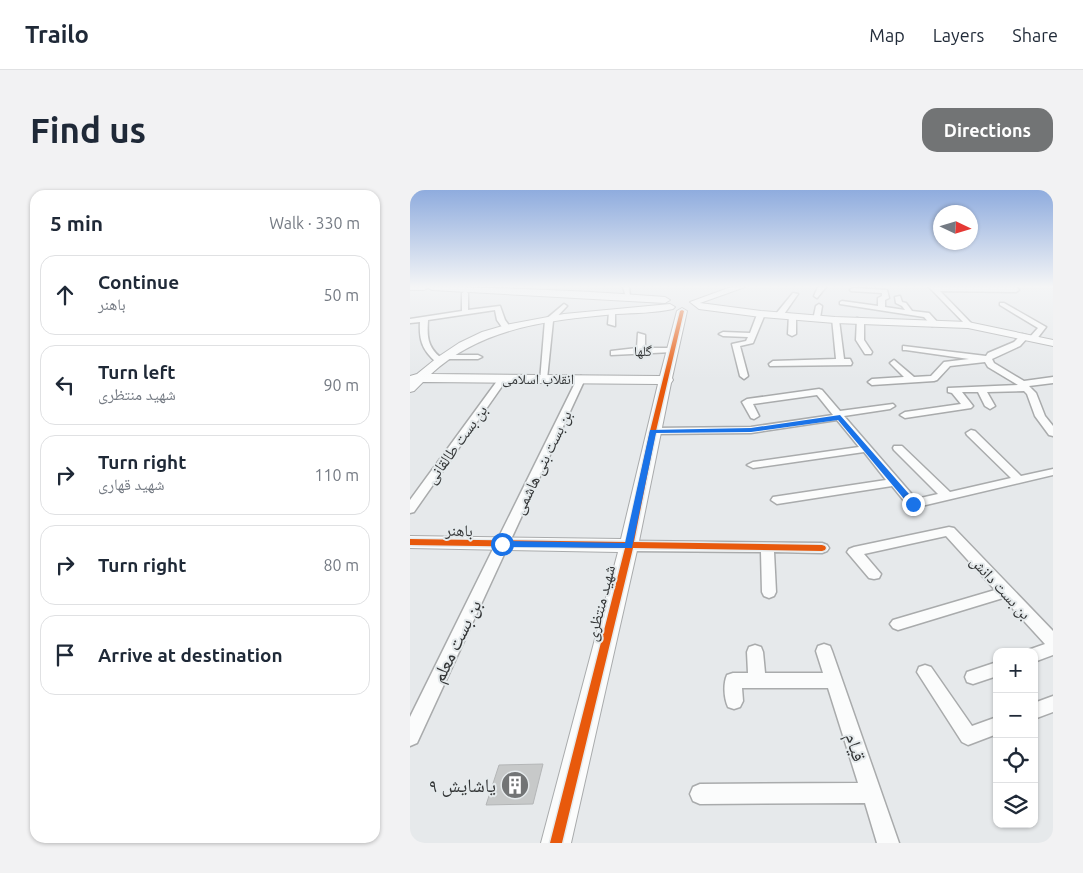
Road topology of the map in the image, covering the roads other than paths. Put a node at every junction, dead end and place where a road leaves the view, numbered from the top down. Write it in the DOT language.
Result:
graph roads {
  1 [pos="500,317"];
  2 [pos="552,317"];
  3 [pos="571,317"];
  4 [pos="611,317"];
  5 [pos="675,317"];
  6 [pos="760,317"];
  7 [pos="792,317"];
  8 [pos="810,317"];
  9 [pos="852,317"];
  10 [pos="855,317"];
  11 [pos="860,317"];
  12 [pos="929,317"];
  13 [pos="962,317"];
  14 [pos="1025,317"];
  15 [pos="424,318"];
  16 [pos="816,318"];
  17 [pos="549,320"];
  18 [pos="835,320"];
  19 [pos="410,321"];
  20 [pos="612,324"];
  21 [pos="935,324"];
  22 [pos="968,325"];
  23 [pos="1042,327"];
  24 [pos="507,328"];
  25 [pos="1053,328"];
  26 [pos="723,334"];
  27 [pos="792,334"];
  28 [pos="641,335"];
  29 [pos="752,335"];
  30 [pos="1029,337"];
  31 [pos="1053,343"];
  32 [pos="906,348"];
  33 [pos="641,350"];
  34 [pos="673,350"];
  35 [pos="868,352"];
  36 [pos="614,353"];
  37 [pos="478,357"];
  38 [pos="442,358"];
  39 [pos="988,359"];
  40 [pos="894,363"];
  41 [pos="773,364"];
  42 [pos="1053,370"];
  43 [pos="1053,374"];
  44 [pos="744,376"];
  45 [pos="415,378"];
  46 [pos="503,379"];
  47 [pos="543,379"];
  48 [pos="581,379"];
  49 [pos="911,379"];
  50 [pos="667,380"];
  51 [pos="1053,380"];
  52 [pos="1043,381"];
  53 [pos="872,382"];
  54 [pos="1024,386"];
  55 [pos="410,388"];
  56 [pos="1053,388"];
  57 [pos="982,390"];
  58 [pos="890,406"];
  59 [pos="990,406"];
  60 [pos="905,415"];
  61 [pos="754,416"];
  62 [pos="839,416"];
  63 [pos="653,431"];
  64 [pos="971,433"];
  65 [pos="1053,433"];
  66 [pos="898,448"];
  67 [pos="866,449"];
  68 [pos="753,465"];
  69 [pos="1053,472"];
  70 [pos="1018,480"];
  71 [pos="894,482"];
  72 [pos="948,496"];
  73 [pos="777,500"];
  74 [pos="410,509"];
  75 [pos="410,542"];
  76 [pos="502,544"];
  77 [pos="628,546"];
  78 [pos="767,546"];
  79 [pos="822,548"];
  80 [pos="874,574"];
  81 [pos="769,592"];
  82 [pos="1006,592"];
  83 [pos="898,624"];
  84 [pos="1053,642"];
  85 [pos="1053,648"];
  86 [pos="824,651"];
  87 [pos="755,652"];
  88 [pos="1038,654"];
  89 [pos="993,670"];
  90 [pos="925,672"];
  91 [pos="973,677"];
  92 [pos="757,680"];
  93 [pos="834,681"];
  94 [pos="734,701"];
  95 [pos="1053,704"];
  96 [pos="1038,710"];
  97 [pos="993,727"];
  98 [pos="410,737"];
  99 [pos="872,793"];
  100 [pos="700,794"];
  101 [pos="556,843"];
  102 [pos="888,843"];
  1 -- 24 [label="street"];
  2 -- 17 [label="street"];
  3 -- 17 [label="street"];
  4 -- 20 [label="street"];
  5 -- 34 [label="street, شهید منتظری"];
  6 -- 29 [label="street"];
  7 -- 27 [label="street"];
  8 -- 16 [label="street"];
  9 -- 18 [label="street"];
  10 -- 35 [label="street"];
  11 -- 21 [label="street"];
  12 -- 21 [label="street"];
  13 -- 22 [label="street"];
  14 -- 23 [label="street"];
  15 -- 19 [label="street"];
  15 -- 38 [label="street"];
  16 -- 18 [label="street"];
  17 -- 24 [label="street"];
  17 -- 47 [label="street"];
  18 -- 41 [label="street"];
  21 -- 22 [label="street"];
  22 -- 30 [label="street"];
  23 -- 25 [label="street"];
  23 -- 30 [label="street"];
  24 -- 38 [label="street"];
  26 -- 29 [label="street"];
  28 -- 33 [label="street"];
  29 -- 44 [label="street"];
  30 -- 31 [label="street"];
  30 -- 39 [label="street"];
  32 -- 39 [label="street"];
  33 -- 34 [label="street, گلها"];
  33 -- 36 [label="street, گلها"];
  34 -- 50 [label="street, شهید منتظری"];
  37 -- 38 [label="street"];
  38 -- 45 [label="street"];
  39 -- 49 [label="street"];
  39 -- 54 [label="street"];
  40 -- 49 [label="street"];
  42 -- 43 [label="street"];
  45 -- 46 [label="street, انقلاب اسلامی"];
  45 -- 55 [label="street"];
  46 -- 47 [label="street, انقلاب اسلامی"];
  46 -- 74 [label="street, بن بست طالقانی"];
  47 -- 48 [label="street, انقلاب اسلامی"];
  48 -- 50 [label="street, انقلاب اسلامی"];
  48 -- 76 [label="street, بن بست بنی هاشمی"];
  49 -- 53 [label="street"];
  50 -- 63 [label="street, شهید منتظری"];
  51 -- 52 [label="street"];
  52 -- 54 [label="street"];
  52 -- 56 [label="street"];
  54 -- 57 [label="street"];
  54 -- 65 [label="street"];
  57 -- 59 [label="street"];
  57 -- 60 [label="street"];
  58 -- 62 [label="street"];
  61 -- 62 [label="street"];
  62 -- 63 [label="street"];
  62 -- 67 [label="street"];
  63 -- 77 [label="street, شهید منتظری"];
  64 -- 70 [label="street"];
  66 -- 72 [label="street"];
  67 -- 68 [label="street"];
  67 -- 71 [label="street"];
  69 -- 70 [label="street"];
  70 -- 72 [label="street"];
  71 -- 72 [label="street"];
  71 -- 73 [label="street"];
  75 -- 76 [label="street, باهنر"];
  76 -- 77 [label="street, باهنر"];
  76 -- 98 [label="street, بن بست معلم"];
  77 -- 78 [label="street"];
  77 -- 101 [label="street, شهید منتظری"];
  78 -- 79 [label="street"];
  78 -- 81 [label="street"];
  80 -- 82 [label="street, بن بست دانش"];
  82 -- 83 [label="street"];
  82 -- 84 [label="street, بن بست دانش"];
  85 -- 88 [label="street"];
  86 -- 93 [label="street, قیام"];
  87 -- 92 [label="street"];
  89 -- 91 [label="street"];
  90 -- 97 [label="street"];
  92 -- 93 [label="street"];
  92 -- 94 [label="street"];
  93 -- 99 [label="street, قیام"];
  95 -- 96 [label="street"];
  99 -- 100 [label="street"];
  99 -- 102 [label="street, قیام"];
}
